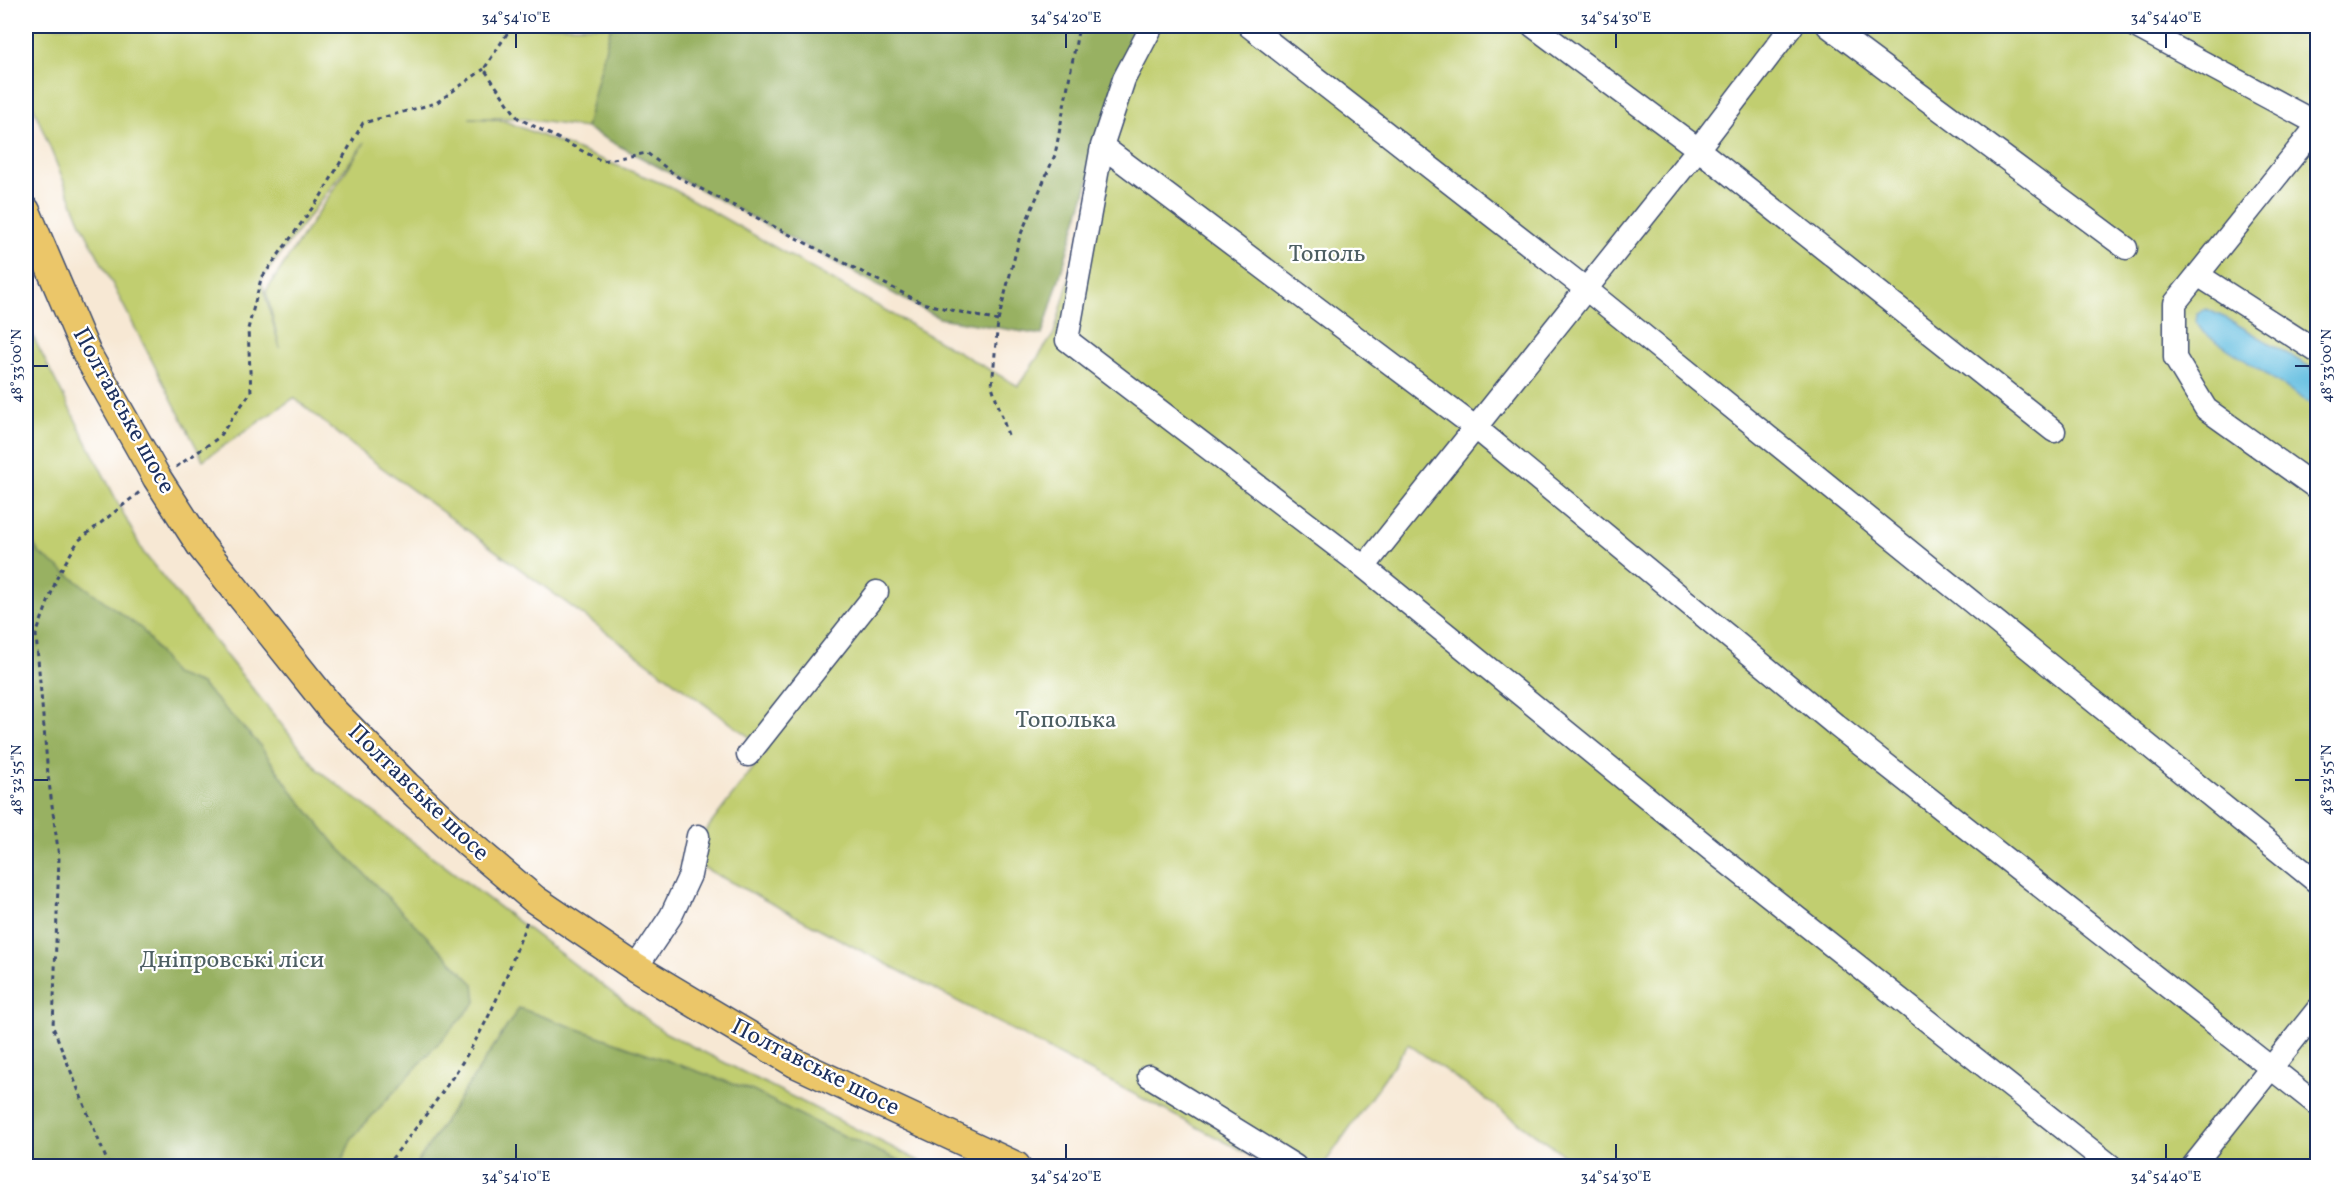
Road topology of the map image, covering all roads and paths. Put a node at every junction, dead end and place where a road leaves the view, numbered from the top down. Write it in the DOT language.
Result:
graph roads {
  1 [pos="512,26"];
  2 [pos="1079,26"];
  3 [pos="1152,26"];
  4 [pos="1249,26"];
  5 [pos="1533,26"];
  6 [pos="1792,26"];
  7 [pos="1827,26"];
  8 [pos="2135,26"];
  9 [pos="484,69"];
  10 [pos="2318,124"];
  11 [pos="1102,146"];
  12 [pos="1698,149"];
  13 [pos="26,211"];
  14 [pos="2127,248"];
  15 [pos="2198,275"];
  16 [pos="1586,290"];
  17 [pos="998,321"];
  18 [pos="2318,352"];
  19 [pos="1476,428"];
  20 [pos="2054,431"];
  21 [pos="1008,435"];
  22 [pos="157,478"];
  23 [pos="2318,489"];
  24 [pos="1364,567"];
  25 [pos="878,592"];
  26 [pos="747,754"];
  27 [pos="698,836"];
  28 [pos="2318,883"];
  29 [pos="534,899"];
  30 [pos="636,968"];
  31 [pos="2318,1009"];
  32 [pos="2271,1068"];
  33 [pos="1149,1076"];
  34 [pos="2318,1104"];
  35 [pos="110,1167"];
  36 [pos="386,1167"];
  37 [pos="1016,1167"];
  38 [pos="1295,1167"];
  39 [pos="2111,1167"];
  40 [pos="2193,1167"];
  1 -- 9 [label="path"];
  2 -- 17 [label="path"];
  3 -- 11 [label="lane"];
  4 -- 16 [label="lane"];
  5 -- 12 [label="lane"];
  6 -- 12 [label="lane"];
  7 -- 14 [label="lane"];
  8 -- 10 [label="lane"];
  9 -- 17 [label="path"];
  9 -- 22 [label="path"];
  10 -- 15 [label="lane"];
  11 -- 19 [label="lane"];
  11 -- 24 [label="lane"];
  12 -- 16 [label="lane"];
  12 -- 20 [label="lane"];
  13 -- 22 [label="main road, Полтавське шосе"];
  15 -- 18 [label="lane"];
  15 -- 23 [label="lane"];
  16 -- 19 [label="lane"];
  16 -- 28 [label="lane"];
  17 -- 21 [label="path"];
  19 -- 24 [label="lane"];
  19 -- 32 [label="lane"];
  22 -- 29 [label="main road, Полтавське шосе"];
  22 -- 35 [label="path"];
  24 -- 39 [label="lane"];
  25 -- 26 [label="lane"];
  27 -- 30 [label="lane"];
  29 -- 30 [label="main road, Полтавське шосе"];
  29 -- 36 [label="path"];
  30 -- 37 [label="main road, Полтавське шосе"];
  31 -- 32 [label="lane"];
  32 -- 34 [label="lane"];
  32 -- 40 [label="lane"];
  33 -- 38 [label="lane"];
}
